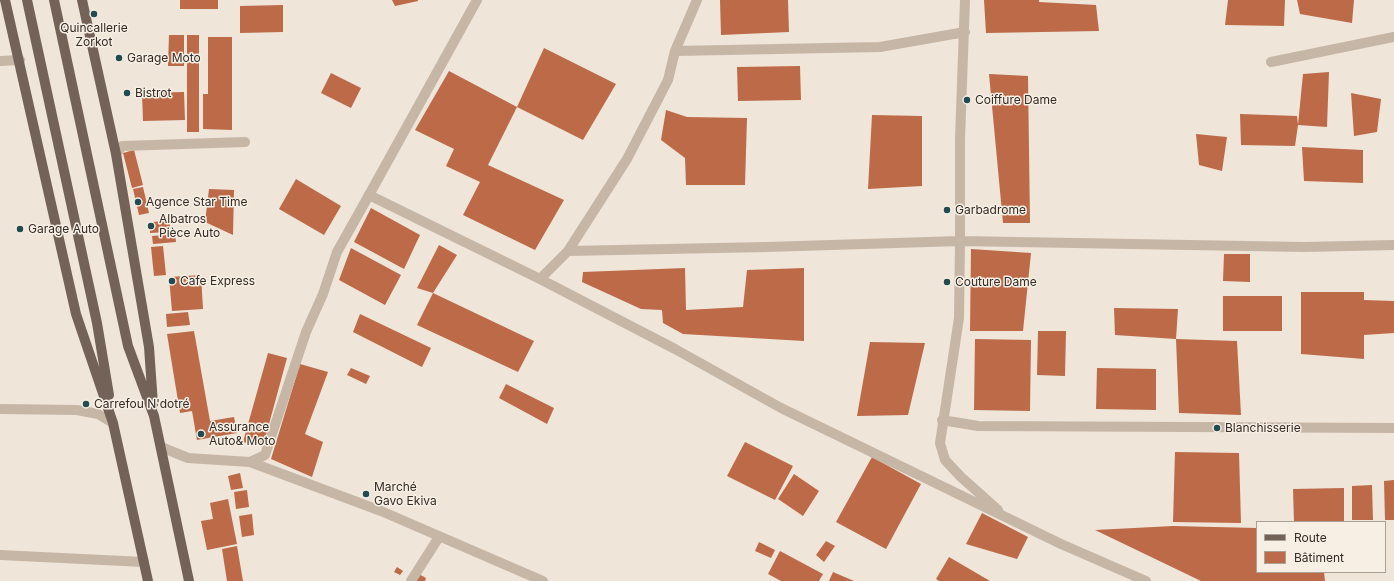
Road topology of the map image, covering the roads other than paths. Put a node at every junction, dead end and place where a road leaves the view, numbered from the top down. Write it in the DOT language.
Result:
graph roads {
  1 [pos="5,0"];
  2 [pos="27,0"];
  3 [pos="54,0"];
  4 [pos="82,0"];
  5 [pos="477,0"];
  6 [pos="696,0"];
  7 [pos="965,0"];
  8 [pos="965,32"];
  9 [pos="1394,37"];
  10 [pos="675,51"];
  11 [pos="20,60"];
  12 [pos="0,61"];
  13 [pos="1271,62"];
  14 [pos="246,142"];
  15 [pos="116,154"];
  16 [pos="369,195"];
  17 [pos="960,241"];
  18 [pos="1394,245"];
  19 [pos="568,251"];
  20 [pos="540,279"];
  21 [pos="0,409"];
  22 [pos="154,416"];
  23 [pos="942,420"];
  24 [pos="113,423"];
  25 [pos="1394,428"];
  26 [pos="161,447"];
  27 [pos="250,462"];
  28 [pos="1009,519"];
  29 [pos="439,537"];
  30 [pos="0,555"];
  31 [pos="144,562"];
  32 [pos="148,581"];
  33 [pos="189,581"];
  34 [pos="411,581"];
  35 [pos="543,581"];
  36 [pos="1146,581"];
  1 -- 11 [label="main road"];
  2 -- 24 [label="main road"];
  3 -- 22 [label="main road"];
  4 -- 15 [label="main road"];
  5 -- 16 [label="street"];
  6 -- 10 [label="street"];
  7 -- 8 [label="street"];
  8 -- 10 [label="street"];
  8 -- 17 [label="street"];
  9 -- 13 [label="street"];
  10 -- 19 [label="street"];
  11 -- 12 [label="street"];
  11 -- 24 [label="main road"];
  14 -- 15 [label="street"];
  15 -- 22 [label="main road"];
  16 -- 20 [label="street"];
  16 -- 27 [label="street"];
  17 -- 18 [label="street"];
  17 -- 19 [label="street"];
  17 -- 23 [label="street"];
  19 -- 20 [label="street"];
  20 -- 28 [label="street"];
  21 -- 24 [label="street"];
  22 -- 26 [label="main road"];
  23 -- 25 [label="street"];
  23 -- 28 [label="street"];
  24 -- 31 [label="main road"];
  26 -- 27 [label="street"];
  26 -- 33 [label="main road"];
  27 -- 29 [label="street"];
  28 -- 36 [label="street"];
  29 -- 34 [label="street"];
  29 -- 35 [label="street"];
  30 -- 31 [label="street"];
  31 -- 32 [label="main road"];
}
